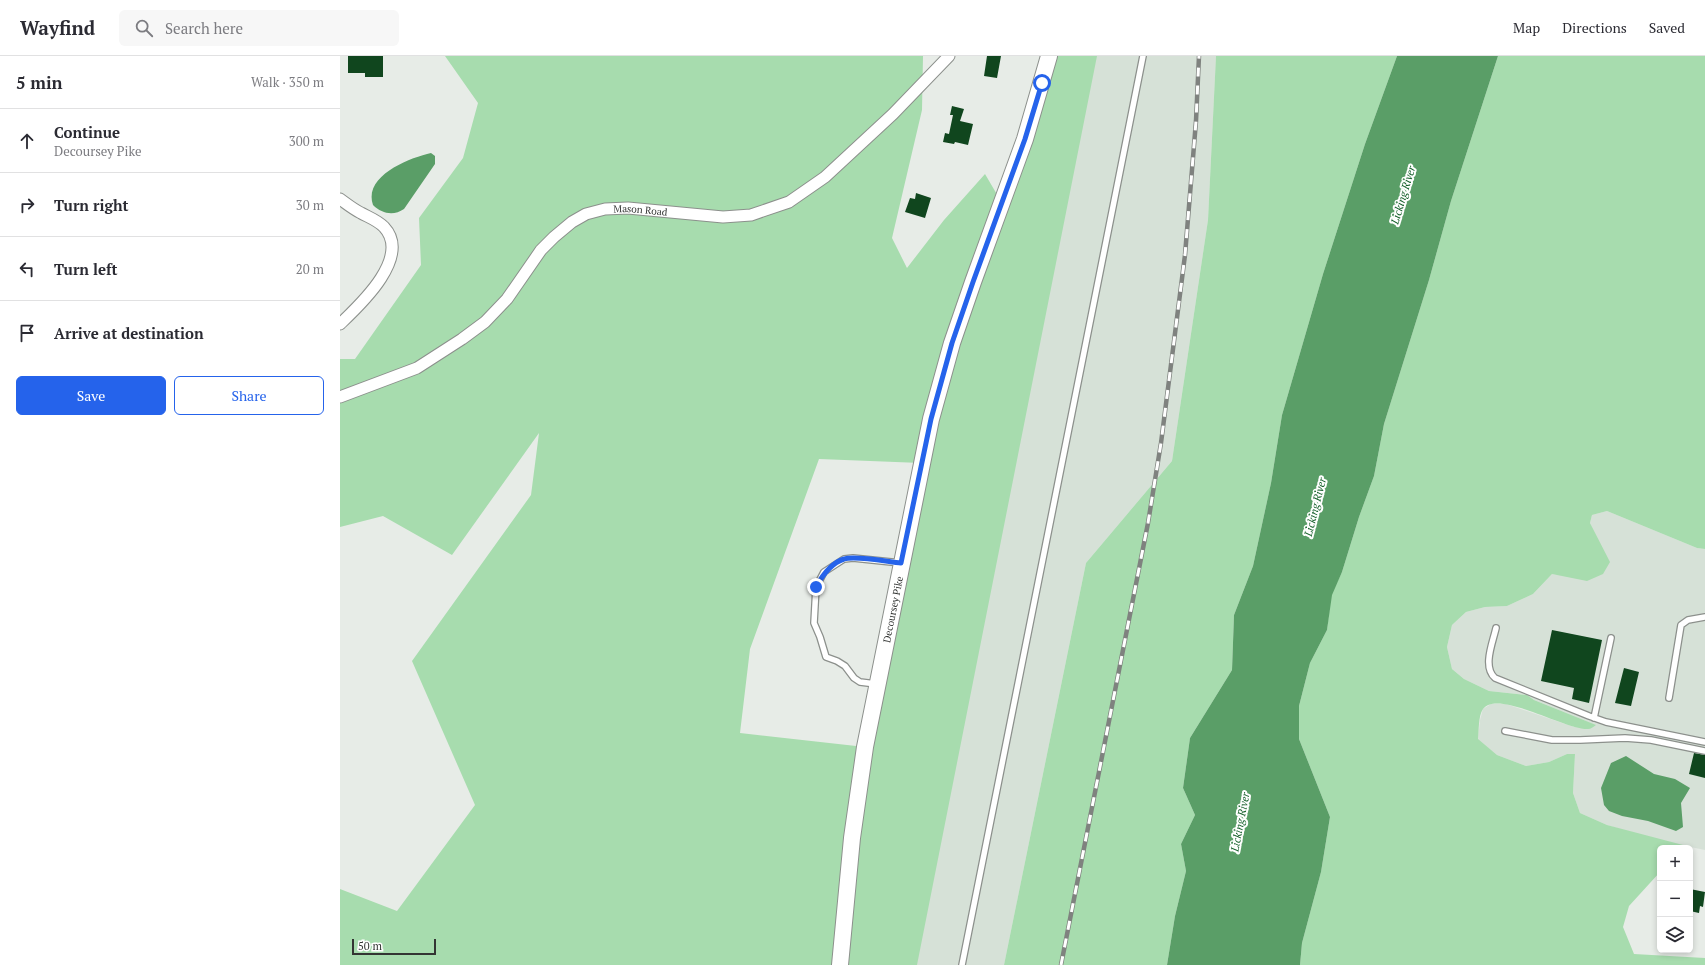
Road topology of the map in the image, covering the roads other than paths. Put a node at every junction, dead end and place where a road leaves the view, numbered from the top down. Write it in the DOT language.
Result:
graph roads {
  1 [pos="949,56"];
  2 [pos="1049,56"];
  3 [pos="1143,56"];
  4 [pos="340,199"];
  5 [pos="340,324"];
  6 [pos="340,397"];
  7 [pos="901,563"];
  8 [pos="1705,617"];
  9 [pos="1496,628"];
  10 [pos="1612,638"];
  11 [pos="877,684"];
  12 [pos="1669,698"];
  13 [pos="1594,718"];
  14 [pos="1505,731"];
  15 [pos="1705,742"];
  16 [pos="1705,751"];
  17 [pos="840,965"];
  18 [pos="962,965"];
  1 -- 6 [label="street, Mason Road"];
  2 -- 7 [label="main road, Decoursey Pike"];
  3 -- 18 [label="lane"];
  4 -- 5 [label="street"];
  7 -- 11 [label="main road, Decoursey Pike"];
  7 -- 11 [label="lane"];
  8 -- 12 [label="lane"];
  9 -- 13 [label="lane"];
  10 -- 13 [label="lane"];
  11 -- 17 [label="main road, Decoursey Pike"];
  13 -- 15 [label="lane"];
  14 -- 16 [label="lane"];
}
